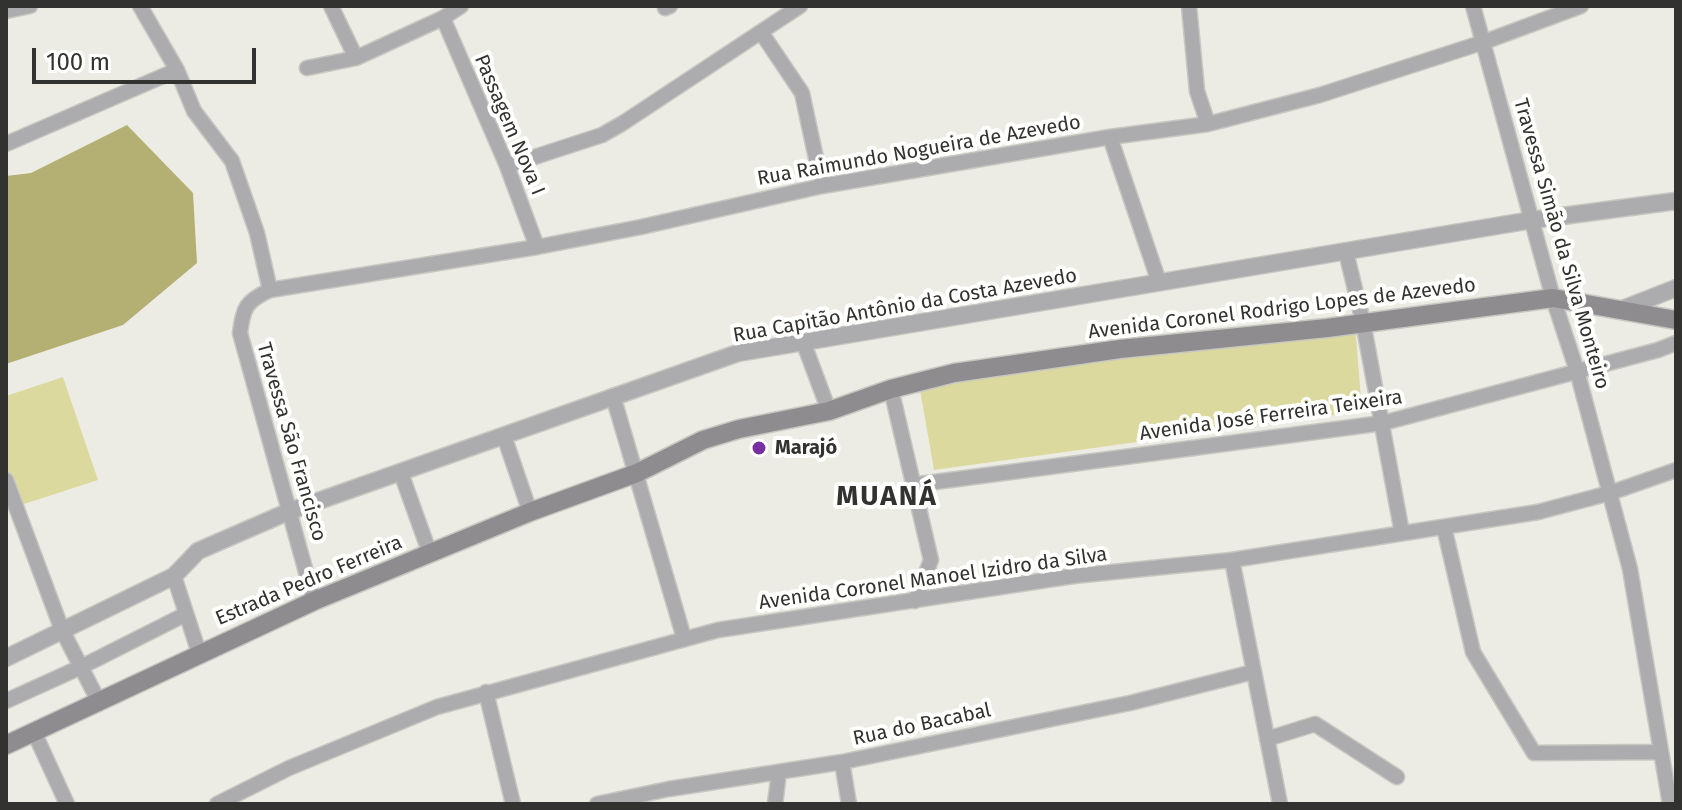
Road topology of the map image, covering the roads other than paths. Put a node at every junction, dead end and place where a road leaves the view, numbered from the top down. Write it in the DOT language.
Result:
graph roads {
  1 [pos="30,6"];
  2 [pos="140,6"];
  3 [pos="331,6"];
  4 [pos="461,6"];
  5 [pos="800,6"];
  6 [pos="1189,6"];
  7 [pos="1473,6"];
  8 [pos="1581,6"];
  9 [pos="6,11"];
  10 [pos="443,18"];
  11 [pos="761,32"];
  12 [pos="1484,42"];
  13 [pos="356,58"];
  14 [pos="307,68"];
  15 [pos="177,70"];
  16 [pos="1208,124"];
  17 [pos="1110,137"];
  18 [pos="6,144"];
  19 [pos="507,166"];
  20 [pos="822,186"];
  21 [pos="1676,201"];
  22 [pos="1532,220"];
  23 [pos="537,247"];
  24 [pos="1346,252"];
  25 [pos="1159,282"];
  26 [pos="1676,288"];
  27 [pos="270,290"];
  28 [pos="255,297"];
  29 [pos="1553,298"];
  30 [pos="1620,310"];
  31 [pos="1676,320"];
  32 [pos="1363,322"];
  33 [pos="1676,343"];
  34 [pos="804,344"];
  35 [pos="1577,371"];
  36 [pos="891,389"];
  37 [pos="613,396"];
  38 [pos="829,411"];
  39 [pos="1383,423"];
  40 [pos="504,436"];
  41 [pos="1676,470"];
  42 [pos="401,473"];
  43 [pos="637,473"];
  44 [pos="6,480"];
  45 [pos="912,485"];
  46 [pos="1610,493"];
  47 [pos="290,511"];
  48 [pos="530,512"];
  49 [pos="1444,527"];
  50 [pos="1402,533"];
  51 [pos="430,554"];
  52 [pos="1232,560"];
  53 [pos="174,576"];
  54 [pos="314,601"];
  55 [pos="915,601"];
  56 [pos="186,614"];
  57 [pos="62,630"];
  58 [pos="684,638"];
  59 [pos="199,653"];
  60 [pos="6,658"];
  61 [pos="81,667"];
  62 [pos="1253,672"];
  63 [pos="486,692"];
  64 [pos="6,701"];
  65 [pos="99,702"];
  66 [pos="34,732"];
  67 [pos="1267,739"];
  68 [pos="6,745"];
  69 [pos="1661,752"];
  70 [pos="842,762"];
  71 [pos="779,772"];
  72 [pos="1397,777"];
  73 [pos="606,803"];
  74 [pos="67,804"];
  75 [pos="217,804"];
  76 [pos="513,804"];
  77 [pos="775,804"];
  78 [pos="849,804"];
  79 [pos="1280,804"];
  80 [pos="1670,804"];
  1 -- 9 [label="street"];
  2 -- 15 [label="street"];
  3 -- 13 [label="street"];
  4 -- 10 [label="street"];
  5 -- 11 [label="street"];
  6 -- 16 [label="street"];
  7 -- 12 [label="street, Travessa Simão da Silva Monteiro"];
  8 -- 12 [label="street, Rua Raimundo Nogueira de Azevedo"];
  10 -- 13 [label="street"];
  10 -- 19 [label="street, Passagem Nova I"];
  11 -- 19 [label="street"];
  11 -- 20 [label="street"];
  12 -- 16 [label="street, Rua Raimundo Nogueira de Azevedo"];
  12 -- 22 [label="street, Travessa Simão da Silva Monteiro"];
  13 -- 14 [label="street"];
  15 -- 18 [label="street"];
  15 -- 27 [label="street"];
  16 -- 17 [label="street, Rua Raimundo Nogueira de Azevedo"];
  17 -- 20 [label="street, Rua Raimundo Nogueira de Azevedo"];
  17 -- 25 [label="street"];
  19 -- 23 [label="street, Passagem Nova I"];
  20 -- 23 [label="street, Rua Raimundo Nogueira de Azevedo"];
  21 -- 22 [label="street, Rua Capitão Antônio da Costa Azevedo"];
  22 -- 24 [label="street, Rua Capitão Antônio da Costa Azevedo"];
  22 -- 29 [label="street, Travessa Simão da Silva Monteiro"];
  23 -- 27 [label="street, Rua Raimundo Nogueira de Azevedo"];
  24 -- 25 [label="street, Rua Capitão Antônio da Costa Azevedo"];
  24 -- 32 [label="street"];
  25 -- 34 [label="street, Rua Capitão Antônio da Costa Azevedo"];
  26 -- 30 [label="street"];
  27 -- 28 [label="street, Rua Raimundo Nogueira de Azevedo"];
  28 -- 47 [label="street, Travessa São Francisco"];
  29 -- 30 [label="main road, Avenida Coronel Rodrigo Lopes de Azevedo"];
  29 -- 32 [label="main road, Avenida Coronel Rodrigo Lopes de Azevedo"];
  29 -- 35 [label="street, Travessa Simão da Silva Monteiro"];
  30 -- 31 [label="main road, Avenida Coronel Rodrigo Lopes de Azevedo"];
  32 -- 36 [label="main road, Avenida Coronel Rodrigo Lopes de Azevedo"];
  32 -- 39 [label="street"];
  33 -- 35 [label="street, Avenida José Ferreira Teixeira"];
  34 -- 37 [label="street, Rua Capitão Antônio da Costa Azevedo"];
  34 -- 38 [label="street"];
  35 -- 39 [label="street, Avenida José Ferreira Teixeira"];
  35 -- 46 [label="street, Travessa Simão da Silva Monteiro"];
  36 -- 38 [label="main road, Avenida Coronel Rodrigo Lopes de Azevedo"];
  36 -- 45 [label="street"];
  37 -- 40 [label="street, Rua Capitão Antônio da Costa Azevedo"];
  37 -- 43 [label="street"];
  38 -- 43 [label="main road, Estrada Pedro Ferreira"];
  39 -- 45 [label="street, Avenida José Ferreira Teixeira"];
  39 -- 50 [label="street"];
  40 -- 42 [label="street, Rua Capitão Antônio da Costa Azevedo"];
  40 -- 48 [label="street"];
  41 -- 46 [label="street, Avenida Coronel Manoel Izidro da Silva"];
  42 -- 47 [label="street, Rua Capitão Antônio da Costa Azevedo"];
  42 -- 51 [label="street"];
  43 -- 48 [label="main road, Estrada Pedro Ferreira"];
  43 -- 58 [label="street"];
  44 -- 57 [label="street"];
  45 -- 55 [label="street"];
  46 -- 49 [label="street, Avenida Coronel Manoel Izidro da Silva"];
  46 -- 69 [label="street, Travessa Simão da Silva Monteiro"];
  47 -- 53 [label="street, Rua Capitão Antônio da Costa Azevedo"];
  47 -- 54 [label="street, Travessa São Francisco"];
  48 -- 51 [label="main road, Estrada Pedro Ferreira"];
  49 -- 50 [label="street, Avenida Coronel Manoel Izidro da Silva"];
  49 -- 69 [label="street"];
  50 -- 52 [label="street, Avenida Coronel Manoel Izidro da Silva"];
  51 -- 54 [label="main road, Estrada Pedro Ferreira"];
  52 -- 55 [label="street, Avenida Coronel Manoel Izidro da Silva"];
  52 -- 62 [label="street"];
  53 -- 56 [label="street"];
  53 -- 57 [label="street, Rua Capitão Antônio da Costa Azevedo"];
  54 -- 59 [label="main road, Estrada Pedro Ferreira"];
  55 -- 58 [label="street, Avenida Coronel Manoel Izidro da Silva"];
  56 -- 59 [label="street"];
  56 -- 61 [label="street"];
  57 -- 60 [label="street, Rua Capitão Antônio da Costa Azevedo"];
  57 -- 61 [label="street"];
  58 -- 63 [label="street, Avenida Coronel Manoel Izidro da Silva"];
  59 -- 65 [label="main road, Estrada Pedro Ferreira"];
  61 -- 64 [label="street"];
  61 -- 65 [label="street"];
  62 -- 67 [label="street"];
  62 -- 70 [label="street, Rua do Bacabal"];
  63 -- 75 [label="street, Avenida Coronel Manoel Izidro da Silva"];
  63 -- 76 [label="street"];
  65 -- 66 [label="main road, Estrada Pedro Ferreira"];
  66 -- 68 [label="main road, Estrada Pedro Ferreira"];
  66 -- 74 [label="street"];
  67 -- 72 [label="street"];
  67 -- 79 [label="street"];
  69 -- 80 [label="street, Travessa Simão da Silva Monteiro"];
  70 -- 71 [label="street, Rua do Bacabal"];
  70 -- 78 [label="street"];
  71 -- 73 [label="street, Rua do Bacabal"];
  71 -- 77 [label="street"];
}
